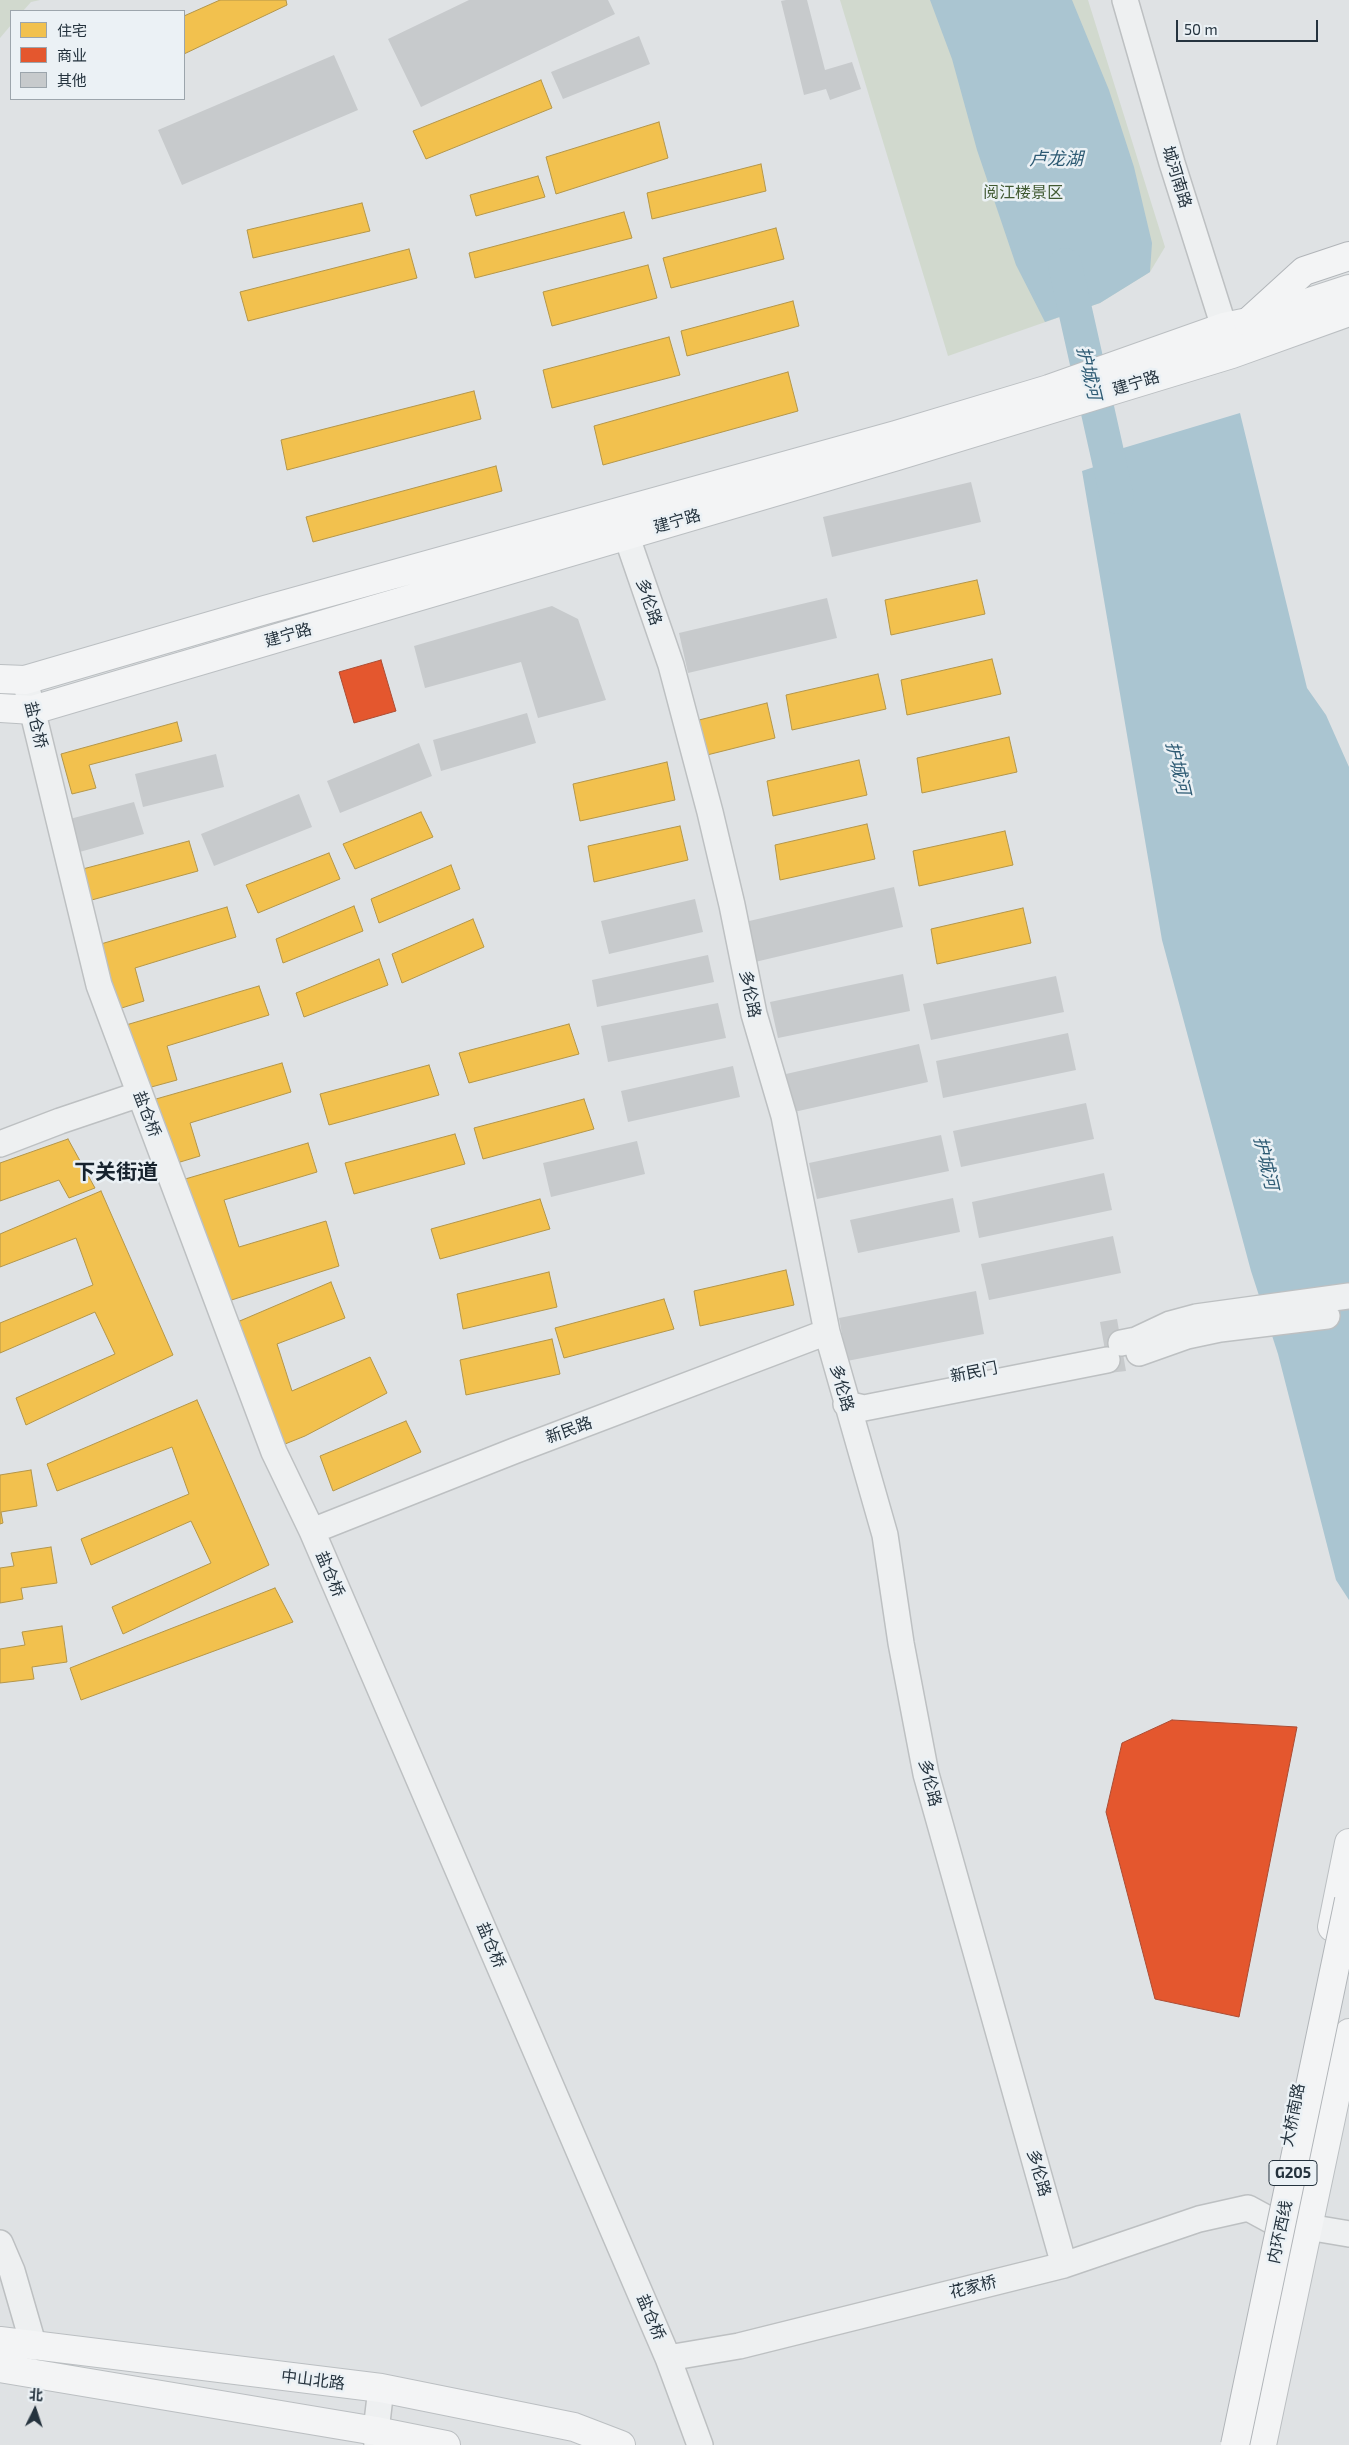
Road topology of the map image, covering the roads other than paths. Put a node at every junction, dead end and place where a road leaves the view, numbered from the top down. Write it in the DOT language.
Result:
graph roads {
  1 [pos="1125,0"];
  2 [pos="1349,256"];
  3 [pos="1349,289"];
  4 [pos="1349,312"];
  5 [pos="1225,328"];
  6 [pos="1232,354"];
  7 [pos="1047,400"];
  8 [pos="622,524"];
  9 [pos="12,680"];
  10 [pos="0,708"];
  11 [pos="33,710"];
  12 [pos="140,1094"];
  13 [pos="0,1144"];
  14 [pos="1349,1296"];
  15 [pos="1349,1313"];
  16 [pos="1255,1316"];
  17 [pos="827,1332"];
  18 [pos="846,1404"];
  19 [pos="312,1531"];
  20 [pos="1349,1843"];
  21 [pos="1349,1900"];
  22 [pos="1349,1965"];
  23 [pos="1349,2033"];
  24 [pos="1272,2221"];
  25 [pos="1307,2227"];
  26 [pos="1349,2234"];
  27 [pos="0,2243"];
  28 [pos="1064,2265"];
  29 [pos="0,2341"];
  30 [pos="34,2347"];
  31 [pos="668,2358"];
  32 [pos="0,2368"];
  33 [pos="381,2388"];
  34 [pos="377,2438"];
  35 [pos="446,2445"];
  36 [pos="621,2445"];
  37 [pos="700,2445"];
  38 [pos="1224,2445"];
  39 [pos="1235,2445"];
  40 [pos="1248,2445"];
  41 [pos="1262,2445"];
  1 -- 5 [label="street, 城河南路"];
  2 -- 5 [label="main road"];
  3 -- 5 [label="main road, 建宁路"];
  4 -- 6 [label="main road, 建宁路"];
  5 -- 6 [label="street, 城河南路"];
  5 -- 7 [label="main road, 建宁路"];
  6 -- 7 [label="main road, 建宁路"];
  7 -- 8 [label="main road, 建宁路"];
  8 -- 9 [label="main road, 建宁路"];
  8 -- 11 [label="main road, 建宁路"];
  8 -- 17 [label="street, 多伦路"];
  9 -- 11 [label="street, 盐仓桥"];
  10 -- 11 [label="main road, 建宁路"];
  11 -- 12 [label="street, 盐仓桥"];
  12 -- 13 [label="street"];
  12 -- 19 [label="street, 盐仓桥"];
  14 -- 16 [label="street"];
  15 -- 16 [label="street"];
  16 -- 18 [label="street"];
  17 -- 18 [label="street, 多伦路"];
  17 -- 19 [label="street, 新民路"];
  18 -- 28 [label="street, 多伦路"];
  19 -- 31 [label="street, 盐仓桥"];
  20 -- 24 [label="main road, 大桥南路"];
  21 -- 39 [label="main road, 内环西线 / G205, bridge"];
  22 -- 40 [label="main road, 内环西线 / G205"];
  23 -- 25 [label="main road"];
  24 -- 25 [label="street, 花家桥"];
  24 -- 28 [label="street, 花家桥"];
  24 -- 38 [label="main road, 大桥南路"];
  25 -- 26 [label="street, 花家桥"];
  25 -- 41 [label="main road"];
  27 -- 30 [label="street"];
  28 -- 31 [label="street, 花家桥"];
  29 -- 30 [label="main road, 中山北路"];
  30 -- 33 [label="main road, 中山北路"];
  31 -- 37 [label="street, 盐仓桥"];
  32 -- 34 [label="main road"];
  33 -- 34 [label="street"];
  33 -- 36 [label="main road, 中山北路"];
  34 -- 35 [label="main road"];
}
